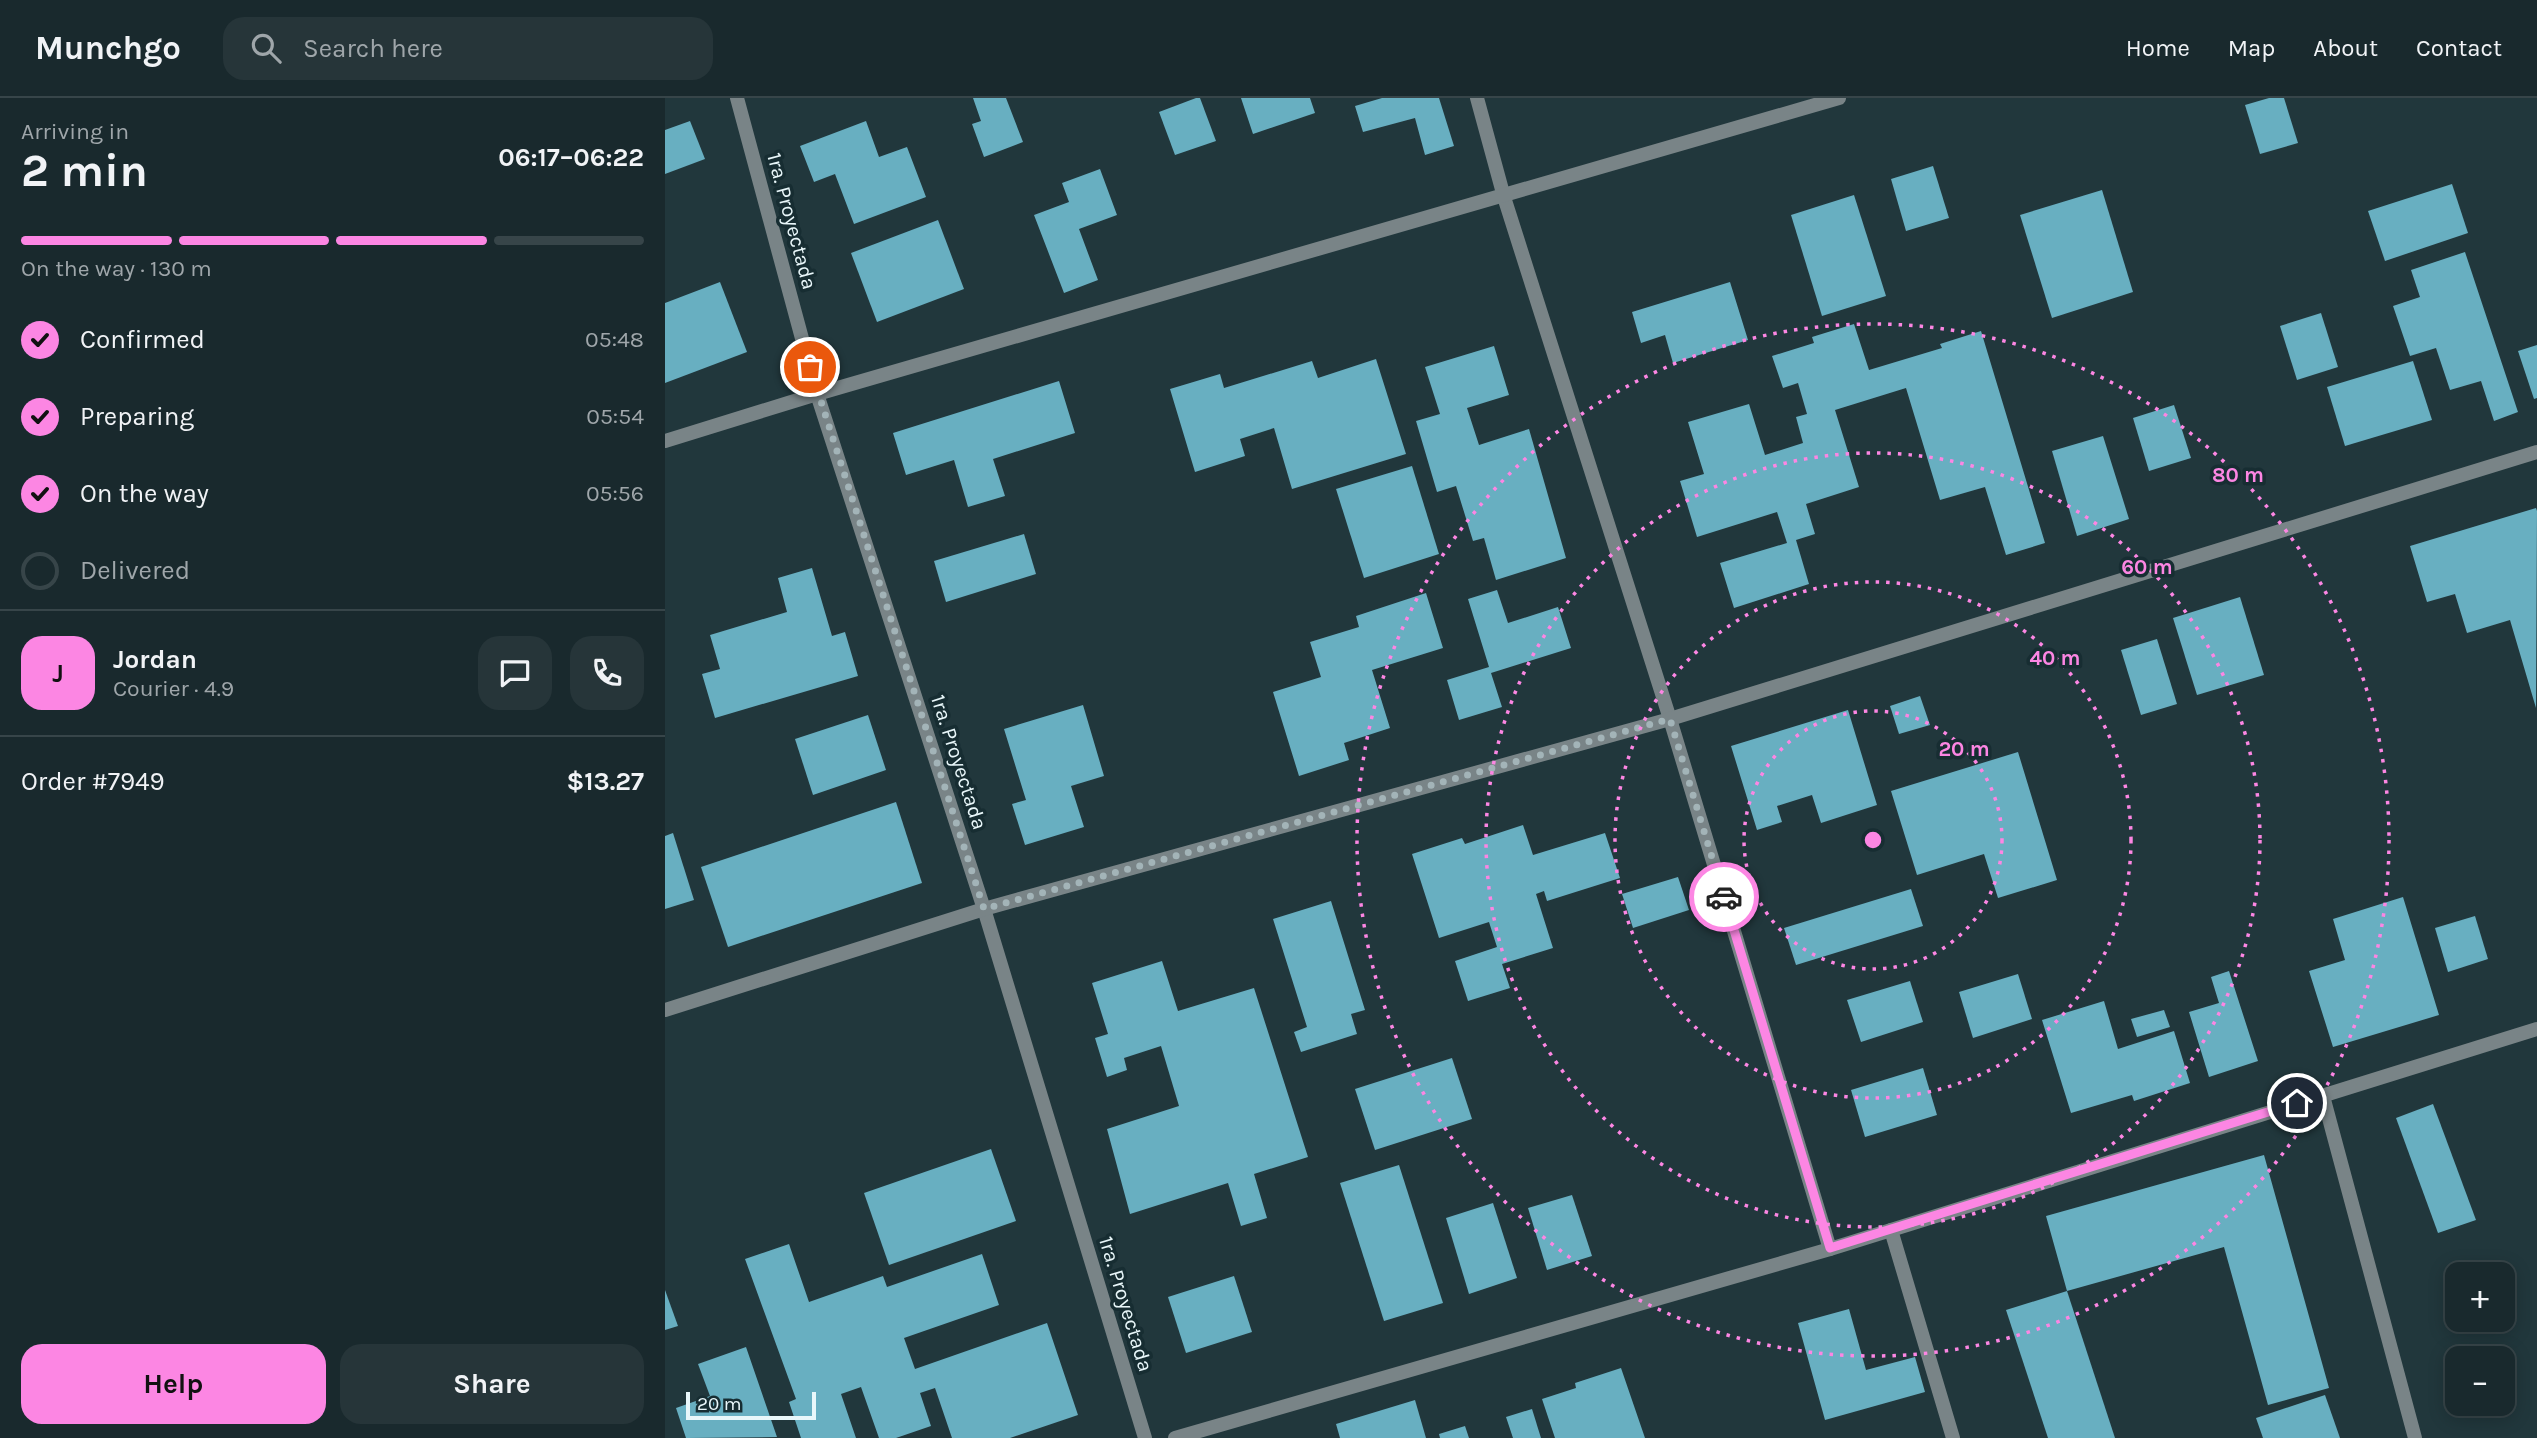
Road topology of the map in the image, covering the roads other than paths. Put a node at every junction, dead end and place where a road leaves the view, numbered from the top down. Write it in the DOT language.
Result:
graph roads {
  1 [pos="737,98"];
  2 [pos="1477,98"];
  3 [pos="1839,98"];
  4 [pos="1504,197"];
  5 [pos="817,394"];
  6 [pos="665,441"];
  7 [pos="2537,452"];
  8 [pos="1670,719"];
  9 [pos="984,909"];
  10 [pos="665,1010"];
  11 [pos="2537,1029"];
  12 [pos="2323,1096"];
  13 [pos="1891,1230"];
  14 [pos="1830,1248"];
  15 [pos="1145,1438"];
  16 [pos="1175,1438"];
  17 [pos="1952,1438"];
  18 [pos="2415,1438"];
  1 -- 5 [label="street, 1ra. Proyectada"];
  2 -- 4 [label="street"];
  3 -- 4 [label="street"];
  4 -- 5 [label="street"];
  4 -- 8 [label="street"];
  5 -- 6 [label="street"];
  5 -- 9 [label="street, 1ra. Proyectada"];
  7 -- 8 [label="street"];
  8 -- 9 [label="street"];
  8 -- 14 [label="street"];
  9 -- 10 [label="street"];
  9 -- 15 [label="street, 1ra. Proyectada"];
  11 -- 12 [label="street"];
  12 -- 13 [label="street"];
  12 -- 18 [label="street"];
  13 -- 14 [label="street"];
  13 -- 17 [label="street"];
  14 -- 16 [label="street"];
}
